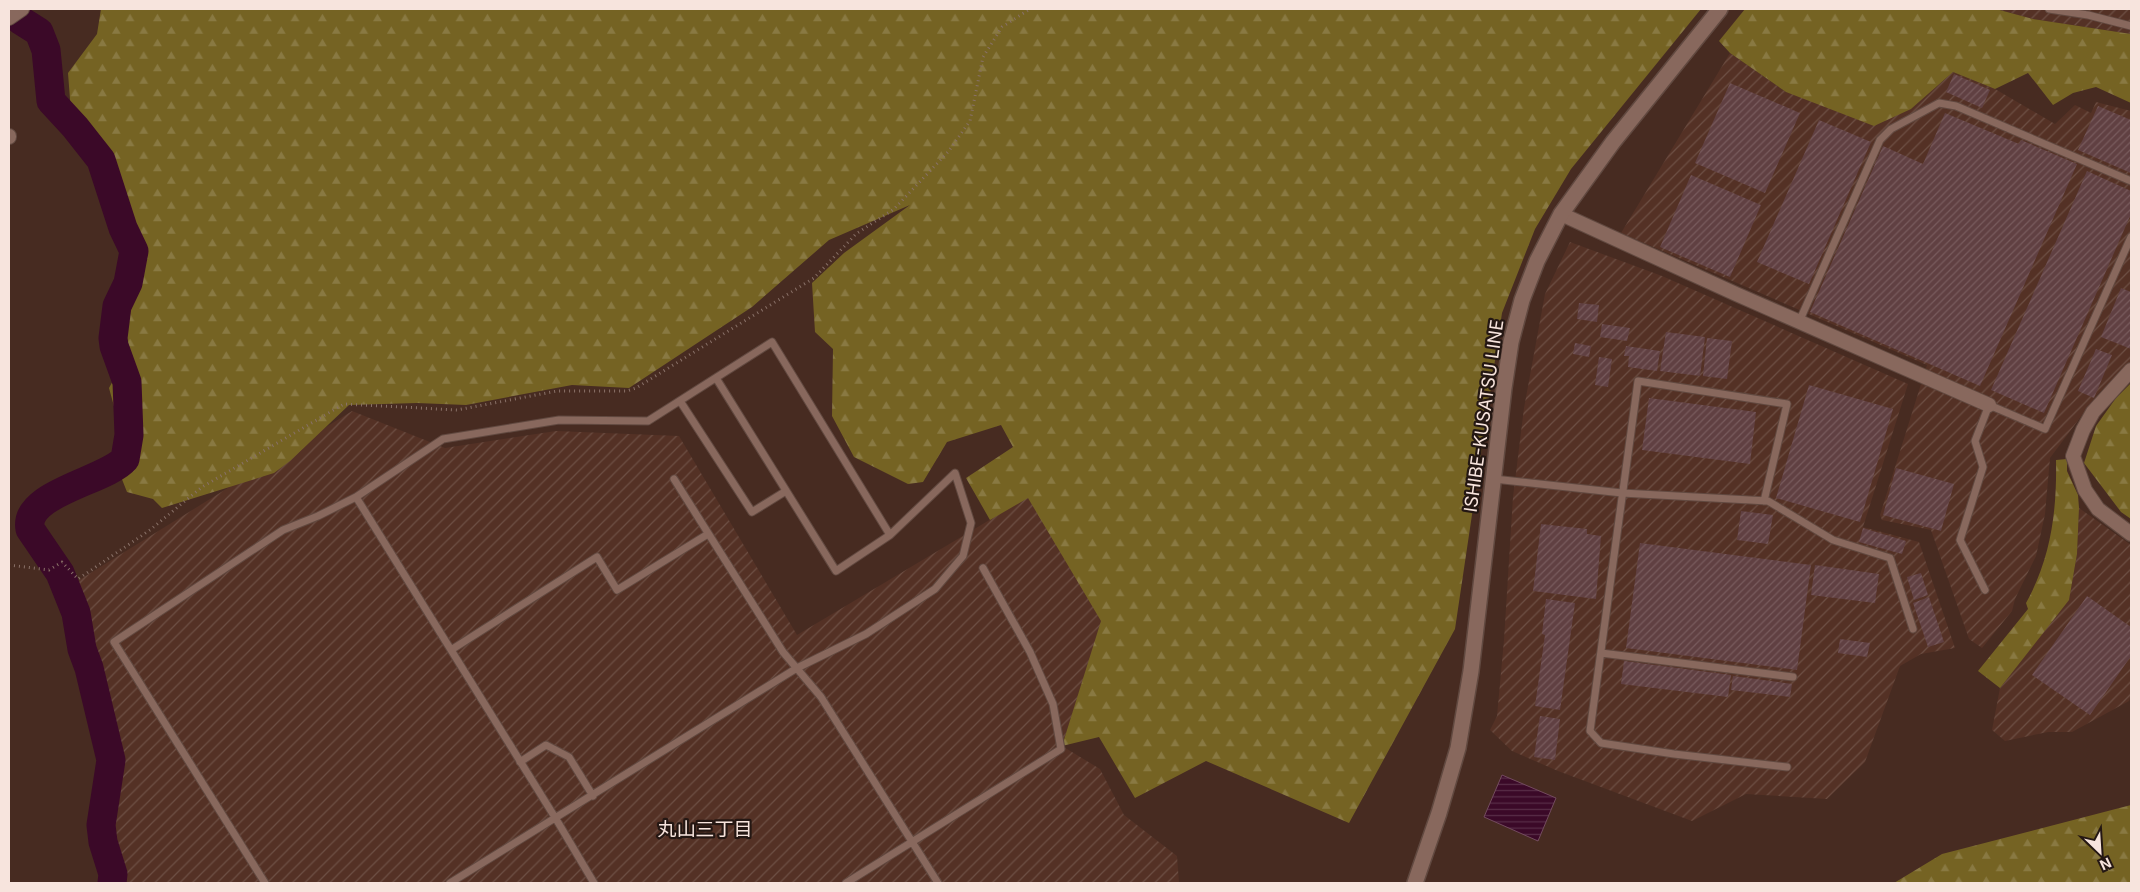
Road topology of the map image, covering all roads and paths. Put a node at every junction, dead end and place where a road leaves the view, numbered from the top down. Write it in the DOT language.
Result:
graph roads {
  1 [pos="22,9"];
  2 [pos="1030,9"];
  3 [pos="1720,9"];
  4 [pos="2049,9"];
  5 [pos="9,18"];
  6 [pos="2131,26"];
  7 [pos="9,131"];
  8 [pos="9,136"];
  9 [pos="2131,181"];
  10 [pos="1561,214"];
  11 [pos="2131,237"];
  12 [pos="1799,322"];
  13 [pos="2131,370"];
  14 [pos="716,378"];
  15 [pos="680,401"];
  16 [pos="1989,405"];
  17 [pos="674,479"];
  18 [pos="1493,479"];
  19 [pos="786,492"];
  20 [pos="1622,492"];
  21 [pos="356,497"];
  22 [pos="1764,501"];
  23 [pos="708,534"];
  24 [pos="2131,534"];
  25 [pos="890,535"];
  26 [pos="9,565"];
  27 [pos="983,568"];
  28 [pos="1985,590"];
  29 [pos="1913,630"];
  30 [pos="451,650"];
  31 [pos="1601,652"];
  32 [pos="797,668"];
  33 [pos="1793,677"];
  34 [pos="520,762"];
  35 [pos="1787,767"];
  36 [pos="593,796"];
  37 [pos="556,819"];
  38 [pos="913,841"];
  39 [pos="265,883"];
  40 [pos="450,883"];
  41 [pos="594,883"];
  42 [pos="846,883"];
  43 [pos="938,883"];
  44 [pos="1414,883"];
  1 -- 5 [label="street"];
  2 -- 26 [label="path"];
  3 -- 10 [label="main road, ISHIBE-KUSATSU LINE"];
  4 -- 6 [label="lane"];
  7 -- 8 [label="lane"];
  9 -- 12 [label="lane"];
  10 -- 12 [label="street"];
  10 -- 18 [label="main road, ISHIBE-KUSATSU LINE"];
  11 -- 16 [label="lane"];
  12 -- 16 [label="street"];
  13 -- 24 [label="street"];
  14 -- 15 [label="lane"];
  14 -- 19 [label="lane"];
  14 -- 25 [label="lane"];
  15 -- 19 [label="lane"];
  15 -- 21 [label="lane"];
  16 -- 28 [label="lane"];
  17 -- 23 [label="lane"];
  18 -- 20 [label="lane"];
  18 -- 44 [label="main road, ISHIBE-KUSATSU LINE"];
  19 -- 25 [label="lane"];
  20 -- 22 [label="lane"];
  20 -- 22 [label="lane"];
  20 -- 31 [label="lane"];
  21 -- 30 [label="lane"];
  21 -- 39 [label="lane"];
  22 -- 29 [label="lane"];
  23 -- 30 [label="lane"];
  23 -- 32 [label="lane"];
  25 -- 32 [label="lane"];
  27 -- 38 [label="lane"];
  30 -- 34 [label="lane"];
  31 -- 33 [label="lane"];
  31 -- 35 [label="lane"];
  32 -- 36 [label="lane"];
  32 -- 38 [label="lane"];
  34 -- 36 [label="lane"];
  34 -- 37 [label="lane"];
  36 -- 37 [label="lane"];
  37 -- 40 [label="lane"];
  37 -- 41 [label="lane"];
  38 -- 42 [label="lane"];
  38 -- 43 [label="lane"];
}
